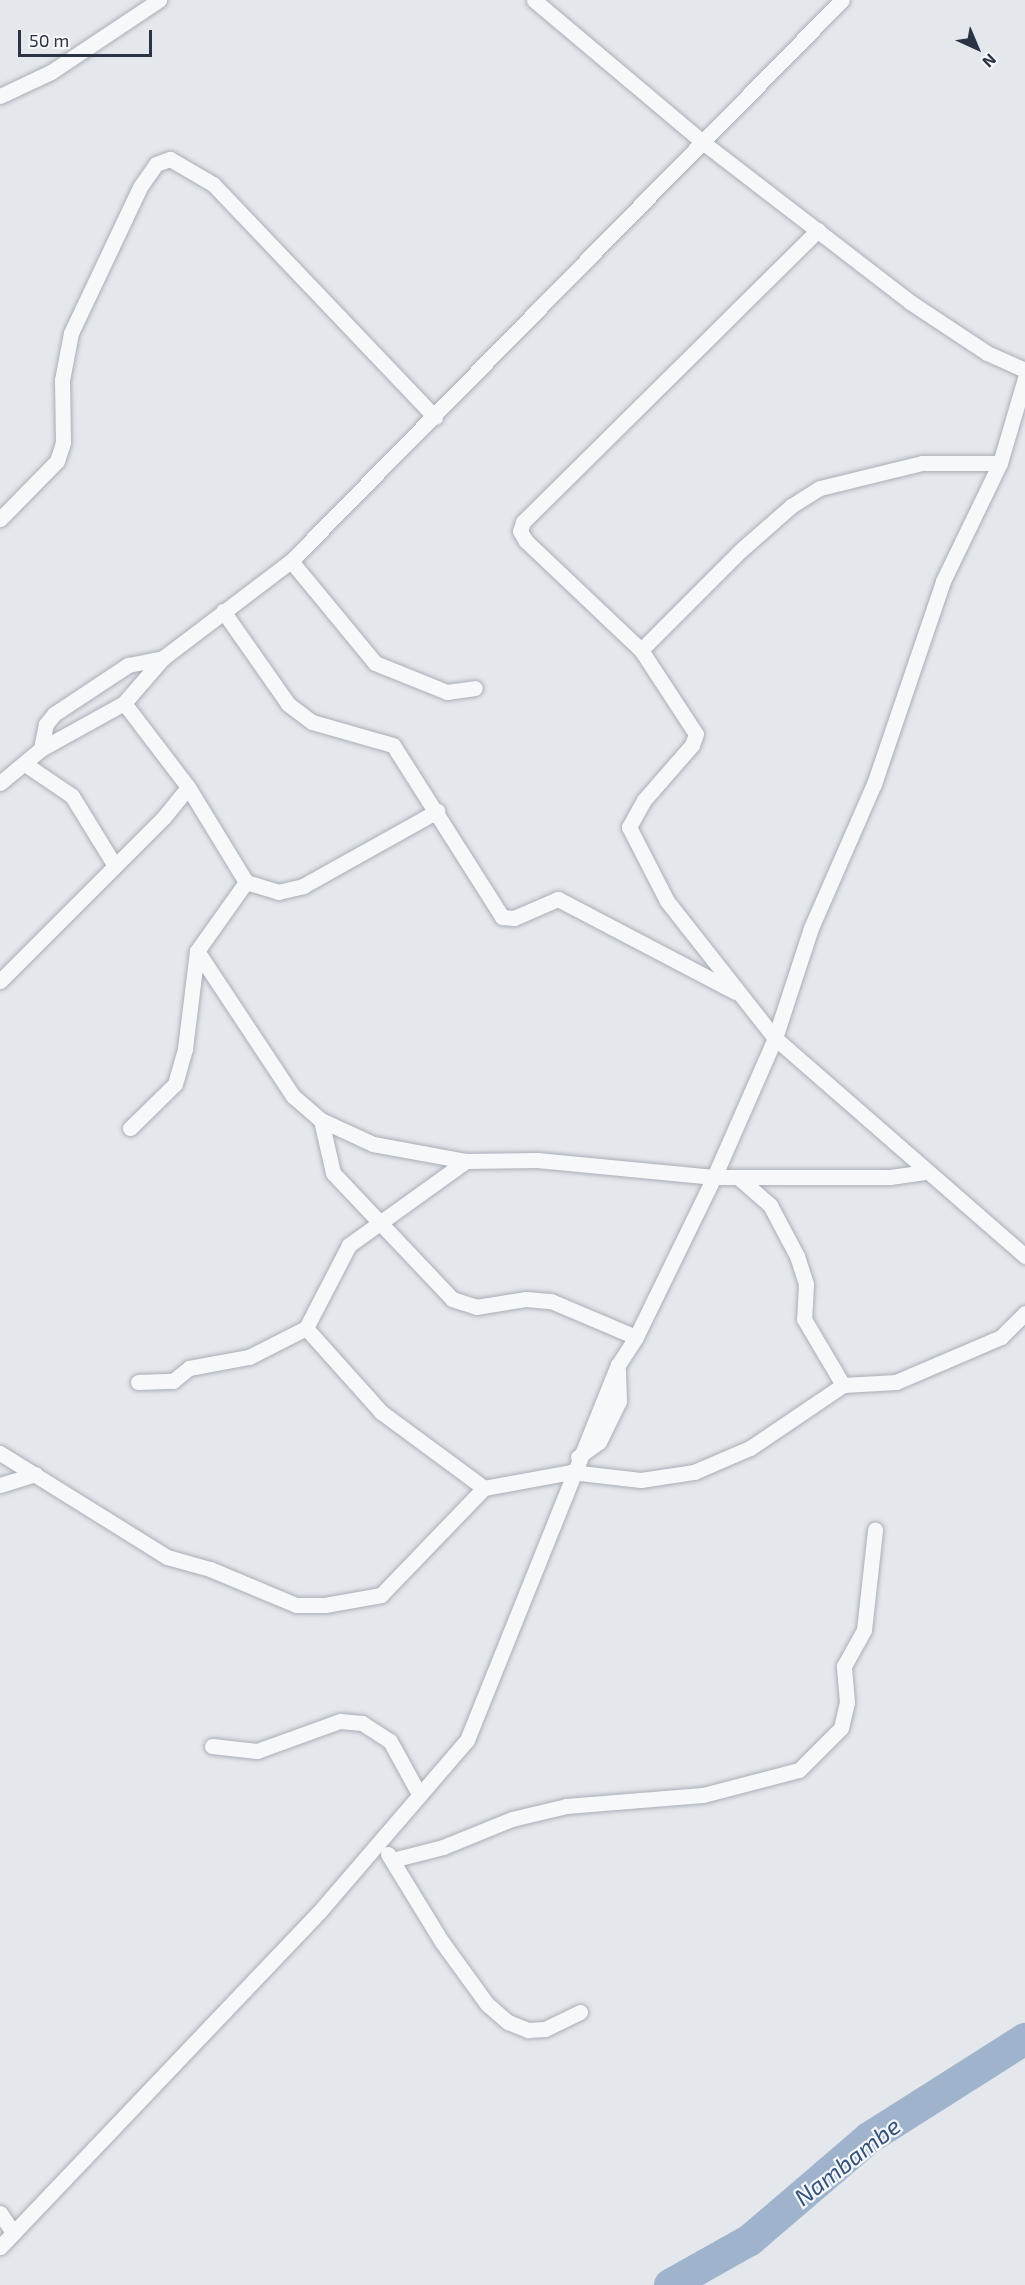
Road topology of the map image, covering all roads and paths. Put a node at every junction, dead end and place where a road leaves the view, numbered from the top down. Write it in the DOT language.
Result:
graph roads {
  1 [pos="159,0"];
  2 [pos="534,0"];
  3 [pos="842,0"];
  4 [pos="0,96"];
  5 [pos="705,144"];
  6 [pos="818,230"];
  7 [pos="1025,370"];
  8 [pos="1025,378"];
  9 [pos="435,417"];
  10 [pos="1000,463"];
  11 [pos="0,519"];
  12 [pos="291,561"];
  13 [pos="223,611"];
  14 [pos="641,650"];
  15 [pos="163,658"];
  16 [pos="475,688"];
  17 [pos="124,703"];
  18 [pos="42,749"];
  19 [pos="25,764"];
  20 [pos="0,783"];
  21 [pos="188,787"];
  22 [pos="437,811"];
  23 [pos="115,866"];
  24 [pos="246,882"];
  25 [pos="197,951"];
  26 [pos="0,981"];
  27 [pos="738,993"];
  28 [pos="775,1038"];
  29 [pos="321,1120"];
  30 [pos="130,1128"];
  31 [pos="466,1161"];
  32 [pos="927,1172"];
  33 [pos="766,1176"];
  34 [pos="714,1177"];
  35 [pos="738,1177"];
  36 [pos="770,1205"];
  37 [pos="379,1223"];
  38 [pos="1025,1256"];
  39 [pos="1025,1313"];
  40 [pos="306,1328"];
  41 [pos="636,1337"];
  42 [pos="138,1382"];
  43 [pos="843,1385"];
  44 [pos="0,1454"];
  45 [pos="574,1465"];
  46 [pos="35,1474"];
  47 [pos="0,1485"];
  48 [pos="484,1488"];
  49 [pos="875,1530"];
  50 [pos="212,1746"];
  51 [pos="419,1794"];
  52 [pos="382,1844"];
  53 [pos="392,1860"];
  54 [pos="580,2012"];
  55 [pos="0,2213"];
  56 [pos="13,2232"];
  57 [pos="0,2247"];
  1 -- 4 [label="street"];
  2 -- 5 [label="street"];
  3 -- 5 [label="street"];
  5 -- 6 [label="street"];
  5 -- 9 [label="street"];
  6 -- 7 [label="street"];
  6 -- 14 [label="street"];
  8 -- 10 [label="street"];
  9 -- 11 [label="street"];
  9 -- 12 [label="street"];
  10 -- 14 [label="street"];
  10 -- 28 [label="street"];
  12 -- 13 [label="street"];
  12 -- 16 [label="street"];
  13 -- 15 [label="street"];
  13 -- 22 [label="street"];
  14 -- 27 [label="street"];
  15 -- 17 [label="street"];
  15 -- 18 [label="street"];
  17 -- 18 [label="street"];
  17 -- 21 [label="street"];
  18 -- 19 [label="street"];
  19 -- 20 [label="street"];
  19 -- 23 [label="street"];
  21 -- 23 [label="street"];
  21 -- 24 [label="street"];
  22 -- 24 [label="street"];
  22 -- 27 [label="street"];
  23 -- 26 [label="street"];
  24 -- 25 [label="street"];
  25 -- 29 [label="street"];
  25 -- 30 [label="street"];
  27 -- 28 [label="street"];
  28 -- 32 [label="street"];
  28 -- 34 [label="street"];
  29 -- 31 [label="street"];
  29 -- 37 [label="street"];
  31 -- 34 [label="street"];
  31 -- 37 [label="street"];
  32 -- 33 [label="street"];
  32 -- 38 [label="street"];
  33 -- 35 [label="street"];
  33 -- 36 [label="street"];
  34 -- 35 [label="street"];
  34 -- 41 [label="street"];
  35 -- 36 [label="street"];
  36 -- 43 [label="street"];
  37 -- 40 [label="street"];
  37 -- 41 [label="street"];
  39 -- 43 [label="street"];
  40 -- 42 [label="street"];
  40 -- 48 [label="street"];
  41 -- 45 [label="street"];
  43 -- 45 [label="street"];
  44 -- 46 [label="street"];
  45 -- 48 [label="street"];
  45 -- 51 [label="street"];
  46 -- 47 [label="street"];
  46 -- 48 [label="street"];
  49 -- 53 [label="street"];
  50 -- 51 [label="street"];
  51 -- 52 [label="street"];
  52 -- 53 [label="street"];
  52 -- 56 [label="street"];
  53 -- 54 [label="street"];
  55 -- 56 [label="street"];
  56 -- 57 [label="street"];
}
